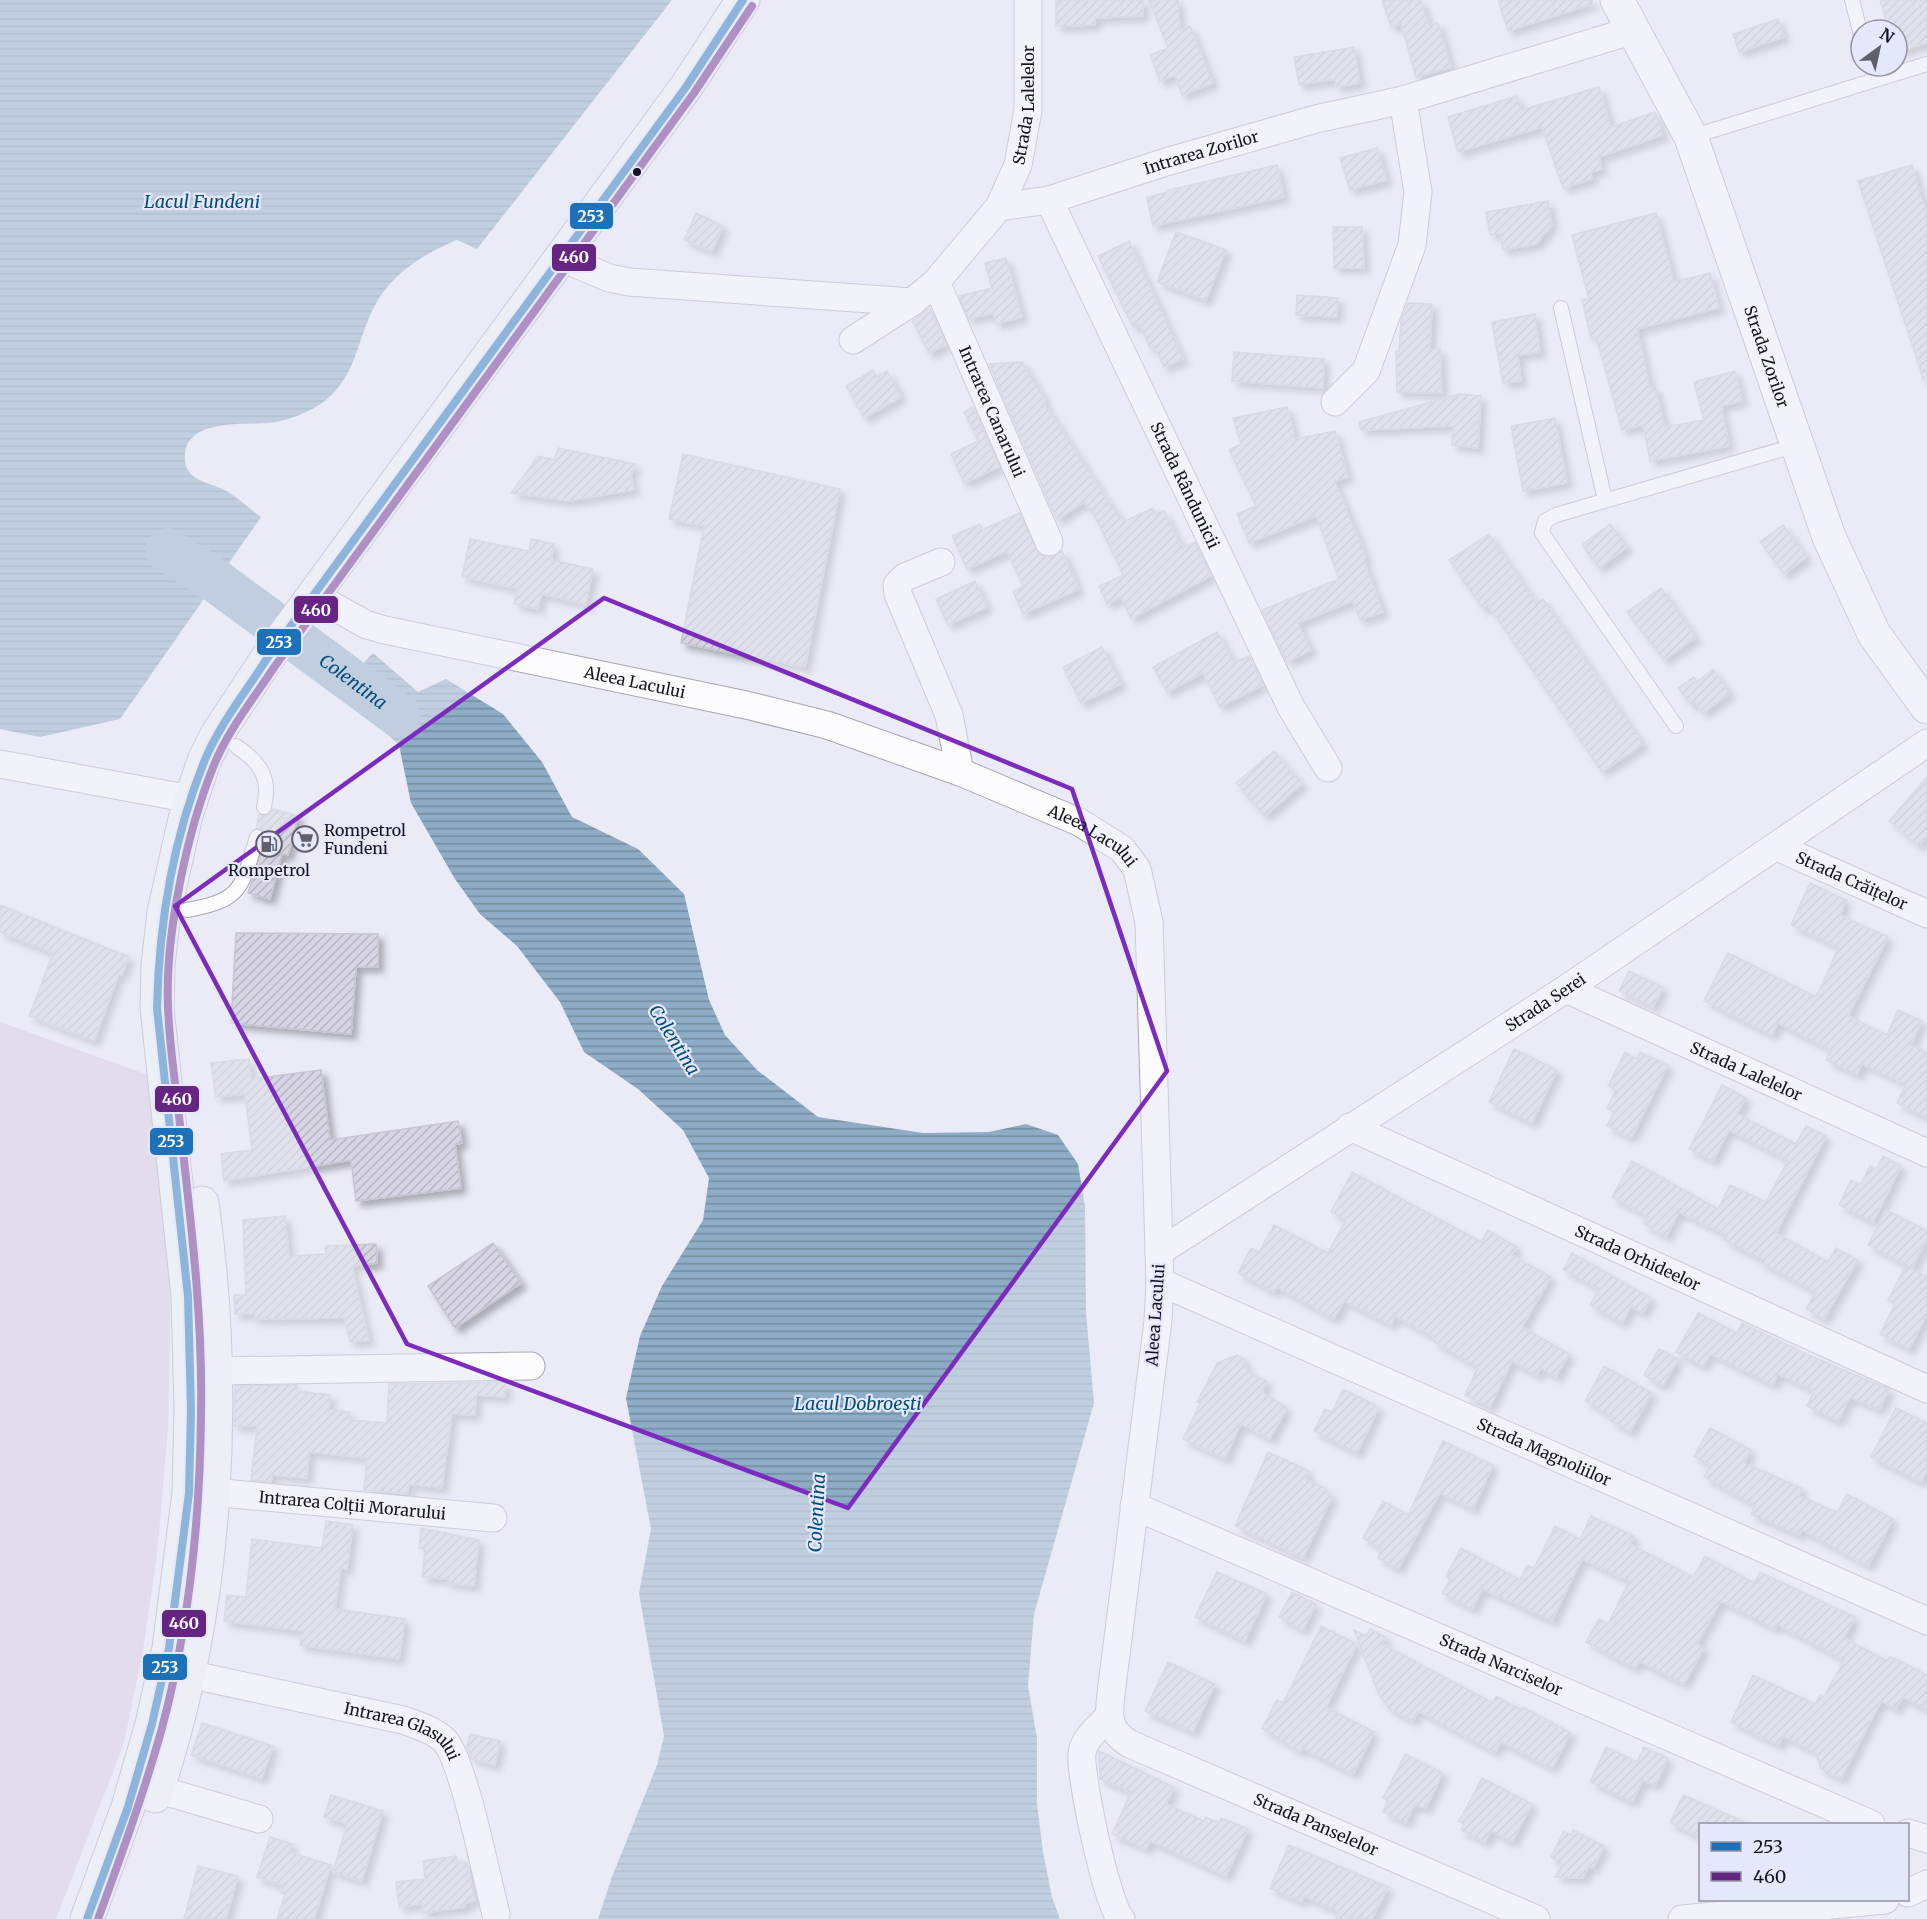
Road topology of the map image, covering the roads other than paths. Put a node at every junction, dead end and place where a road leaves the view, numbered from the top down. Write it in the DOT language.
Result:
graph roads {
  1 [pos="742,0"];
  2 [pos="762,0"];
  3 [pos="1028,0"];
  4 [pos="1617,0"];
  5 [pos="1852,0"];
  6 [pos="1857,18"];
  7 [pos="1634,30"];
  8 [pos="1927,64"];
  9 [pos="1873,80"];
  10 [pos="1403,100"];
  11 [pos="1691,137"];
  12 [pos="1049,200"];
  13 [pos="999,207"];
  14 [pos="569,262"];
  15 [pos="936,282"];
  16 [pos="912,302"];
  17 [pos="1561,308"];
  18 [pos="853,340"];
  19 [pos="1335,402"];
  20 [pos="1797,445"];
  21 [pos="1605,500"];
  22 [pos="1049,542"];
  23 [pos="941,562"];
  24 [pos="324,603"];
  25 [pos="1927,707"];
  26 [pos="1676,726"];
  27 [pos="231,740"];
  28 [pos="1927,743"];
  29 [pos="0,765"];
  30 [pos="1328,768"];
  31 [pos="960,772"];
  32 [pos="191,799"];
  33 [pos="264,807"];
  34 [pos="256,837"];
  35 [pos="1777,847"];
  36 [pos="187,910"];
  37 [pos="1927,914"];
  38 [pos="1566,989"];
  39 [pos="1350,1127"];
  40 [pos="1927,1154"];
  41 [pos="1159,1252"];
  42 [pos="1160,1282"];
  43 [pos="531,1366"];
  44 [pos="214,1371"];
  45 [pos="1927,1389"];
  46 [pos="211,1492"];
  47 [pos="1134,1506"];
  48 [pos="494,1518"];
  49 [pos="1927,1621"];
  50 [pos="188,1674"];
  51 [pos="1108,1717"];
  52 [pos="158,1789"];
  53 [pos="259,1819"];
  54 [pos="1869,1823"];
  55 [pos="1909,1833"];
  56 [pos="1927,1839"];
  57 [pos="1927,1884"];
  58 [pos="1909,1893"];
  59 [pos="1865,1901"];
  60 [pos="496,1914"];
  61 [pos="87,1919"];
  62 [pos="111,1919"];
  63 [pos="1121,1919"];
  64 [pos="1536,1919"];
  65 [pos="1682,1919"];
  1 -- 14 [label="main road"];
  2 -- 14 [label="main road"];
  3 -- 13 [label="street, Strada Lalelelor"];
  4 -- 7 [label="street, Strada Zorilor"];
  5 -- 6 [label="lane"];
  7 -- 10 [label="street, Intrarea Zorilor"];
  7 -- 11 [label="street, Strada Zorilor"];
  8 -- 9 [label="lane"];
  9 -- 11 [label="lane"];
  10 -- 12 [label="street, Intrarea Zorilor"];
  10 -- 19 [label="street"];
  11 -- 20 [label="street, Strada Zorilor"];
  12 -- 13 [label="street, Intrarea Zorilor"];
  12 -- 30 [label="street, Strada Rândunicii"];
  13 -- 15 [label="street, Strada Lalelelor"];
  14 -- 16 [label="street"];
  14 -- 24 [label="main road"];
  15 -- 16 [label="street, Strada Lalelelor"];
  15 -- 22 [label="street, Intrarea Canarului"];
  16 -- 18 [label="street, Strada Lalelelor"];
  17 -- 21 [label="lane"];
  20 -- 21 [label="lane"];
  20 -- 25 [label="street, Strada Zorilor"];
  21 -- 26 [label="lane"];
  23 -- 31 [label="street"];
  24 -- 27 [label="main road"];
  24 -- 31 [label="street, Aleea Lacului"];
  27 -- 32 [label="main road"];
  27 -- 33 [label="lane"];
  27 -- 36 [label="main road"];
  28 -- 35 [label="street, Strada Serei"];
  29 -- 32 [label="street"];
  31 -- 41 [label="street, Aleea Lacului"];
  32 -- 61 [label="main road"];
  34 -- 36 [label="lane"];
  35 -- 37 [label="street, Strada Crăițelor"];
  35 -- 38 [label="street, Strada Serei"];
  36 -- 44 [label="main road"];
  38 -- 39 [label="street, Strada Serei"];
  38 -- 40 [label="street, Strada Lalelelor"];
  39 -- 41 [label="street, Strada Serei"];
  39 -- 45 [label="street, Strada Orhideelor"];
  41 -- 42 [label="street, Aleea Lacului"];
  42 -- 47 [label="street, Aleea Lacului"];
  42 -- 49 [label="street, Strada Magnoliilor"];
  43 -- 44 [label="street"];
  44 -- 46 [label="main road"];
  46 -- 48 [label="street, Intrarea Colții Morarului"];
  46 -- 50 [label="main road"];
  47 -- 51 [label="street, Aleea Lacului"];
  47 -- 54 [label="street, Strada Narciselor"];
  50 -- 52 [label="main road"];
  50 -- 60 [label="street, Intrarea Glasului"];
  51 -- 63 [label="street"];
  51 -- 64 [label="street, Strada Panselelor"];
  52 -- 53 [label="street"];
  52 -- 62 [label="main road"];
  55 -- 56 [label="street"];
  57 -- 58 [label="street"];
  59 -- 65 [label="street"];
}
